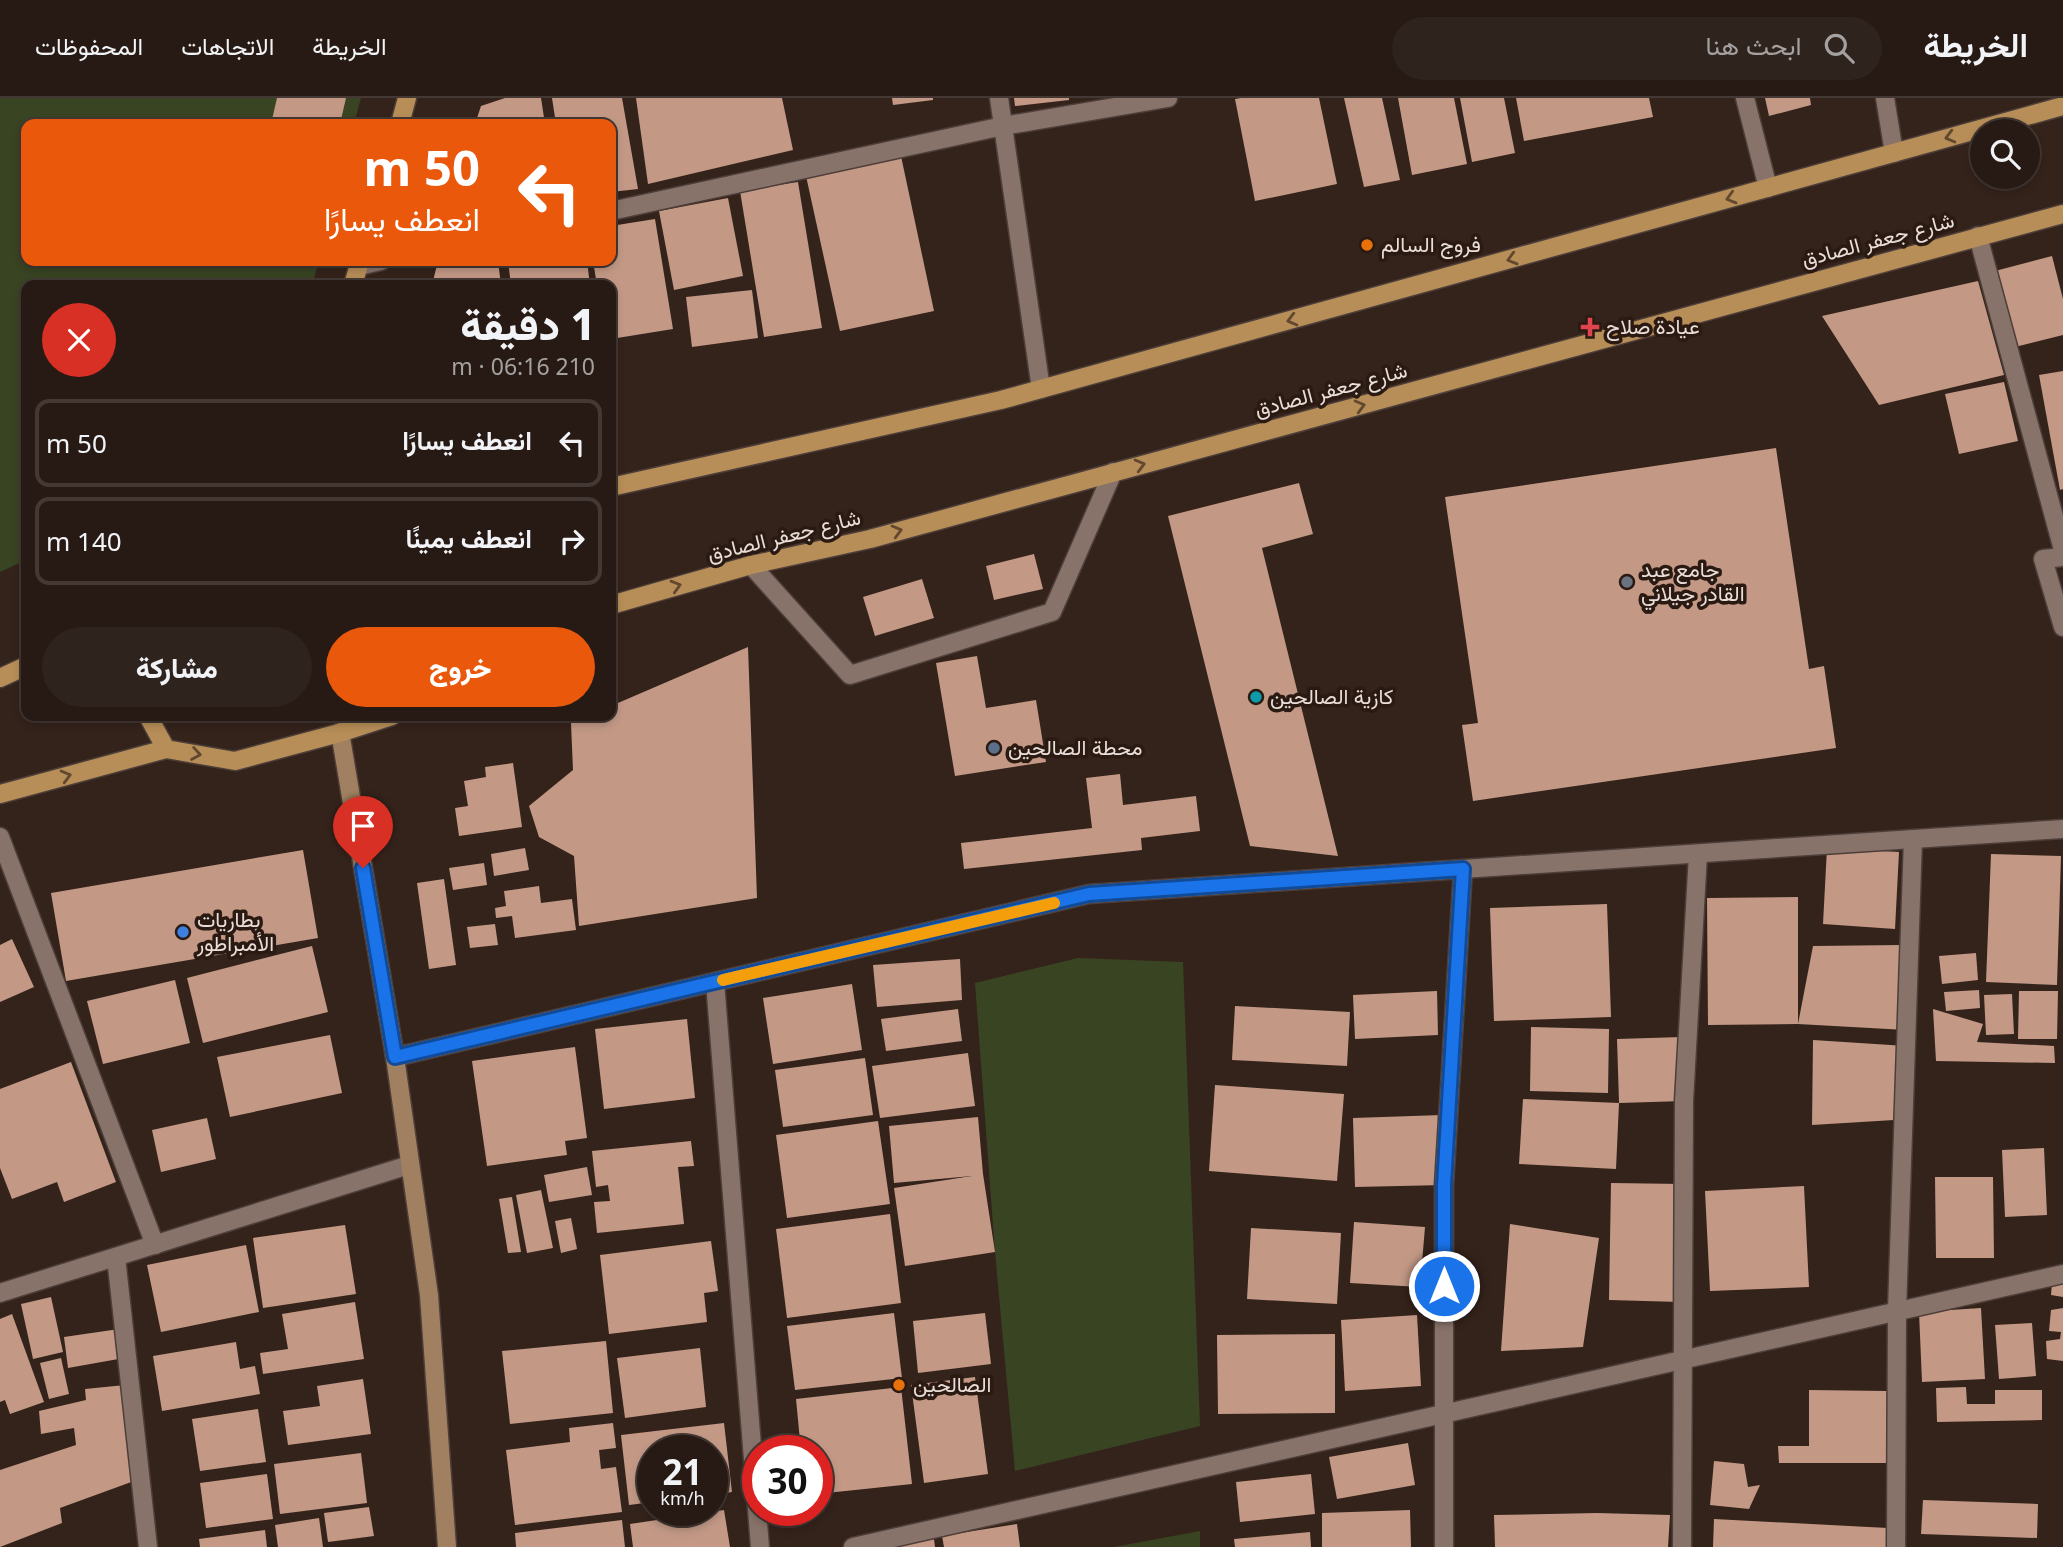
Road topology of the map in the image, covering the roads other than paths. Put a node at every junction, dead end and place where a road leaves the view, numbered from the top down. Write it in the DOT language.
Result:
graph roads {
  1 [pos="407,98"];
  2 [pos="999,98"];
  3 [pos="1168,98"];
  4 [pos="1745,98"];
  5 [pos="1885,98"];
  6 [pos="2063,106"];
  7 [pos="401,119"];
  8 [pos="1003,126"];
  9 [pos="1894,153"];
  10 [pos="1768,188"];
  11 [pos="616,210"];
  12 [pos="2063,214"];
  13 [pos="1978,236"];
  14 [pos="1041,389"];
  15 [pos="1113,472"];
  16 [pos="616,486"];
  17 [pos="2063,550"];
  18 [pos="2063,557"];
  19 [pos="751,565"];
  20 [pos="616,604"];
  21 [pos="2063,627"];
  22 [pos="21,668"];
  23 [pos="0,678"];
  24 [pos="151,721"];
  25 [pos="376,721"];
  26 [pos="341,732"];
  27 [pos="166,749"];
  28 [pos="0,794"];
  29 [pos="2063,829"];
  30 [pos="0,837"];
  31 [pos="1913,839"];
  32 [pos="1698,854"];
  33 [pos="1463,869"];
  34 [pos="715,982"];
  35 [pos="395,1057"];
  36 [pos="409,1165"];
  37 [pos="155,1245"];
  38 [pos="116,1257"];
  39 [pos="2063,1274"];
  40 [pos="0,1293"];
  41 [pos="1897,1310"];
  42 [pos="1683,1359"];
  43 [pos="1445,1413"];
  44 [pos="148,1547"];
  45 [pos="447,1547"];
  46 [pos="760,1547"];
  47 [pos="853,1547"];
  48 [pos="1444,1547"];
  49 [pos="1682,1547"];
  50 [pos="1896,1547"];
  1 -- 7 [label="main road"];
  2 -- 8 [label="street"];
  3 -- 8 [label="street"];
  4 -- 10 [label="street"];
  5 -- 9 [label="street"];
  6 -- 9 [label="main road, one-way"];
  8 -- 11 [label="street"];
  8 -- 14 [label="street"];
  9 -- 10 [label="main road"];
  10 -- 14 [label="main road, one-way"];
  12 -- 13 [label="main road, شارع جعفر الصادق"];
  15 -- 13 [label="main road, شارع جعفر الصادق, one-way"];
  13 -- 17 [label="street"];
  14 -- 16 [label="main road"];
  19 -- 15 [label="main road, شارع جعفر الصادق, one-way"];
  15 -- 19 [label="street"];
  18 -- 21 [label="street"];
  20 -- 19 [label="main road, شارع جعفر الصادق, one-way"];
  22 -- 23 [label="main road"];
  24 -- 27 [label="main road"];
  25 -- 26 [label="main road"];
  27 -- 26 [label="main road, one-way"];
  26 -- 35 [label="main road"];
  28 -- 27 [label="main road, one-way"];
  29 -- 31 [label="street"];
  30 -- 37 [label="street"];
  31 -- 32 [label="street"];
  31 -- 41 [label="street"];
  32 -- 33 [label="street"];
  32 -- 42 [label="street"];
  33 -- 34 [label="street"];
  33 -- 43 [label="street"];
  34 -- 35 [label="street"];
  34 -- 46 [label="street"];
  35 -- 36 [label="main road"];
  36 -- 37 [label="street"];
  36 -- 45 [label="main road"];
  37 -- 38 [label="street"];
  38 -- 40 [label="street"];
  38 -- 44 [label="street"];
  39 -- 41 [label="street"];
  41 -- 42 [label="street"];
  41 -- 50 [label="street"];
  42 -- 43 [label="street"];
  42 -- 49 [label="street"];
  43 -- 47 [label="street"];
  43 -- 48 [label="street"];
}
